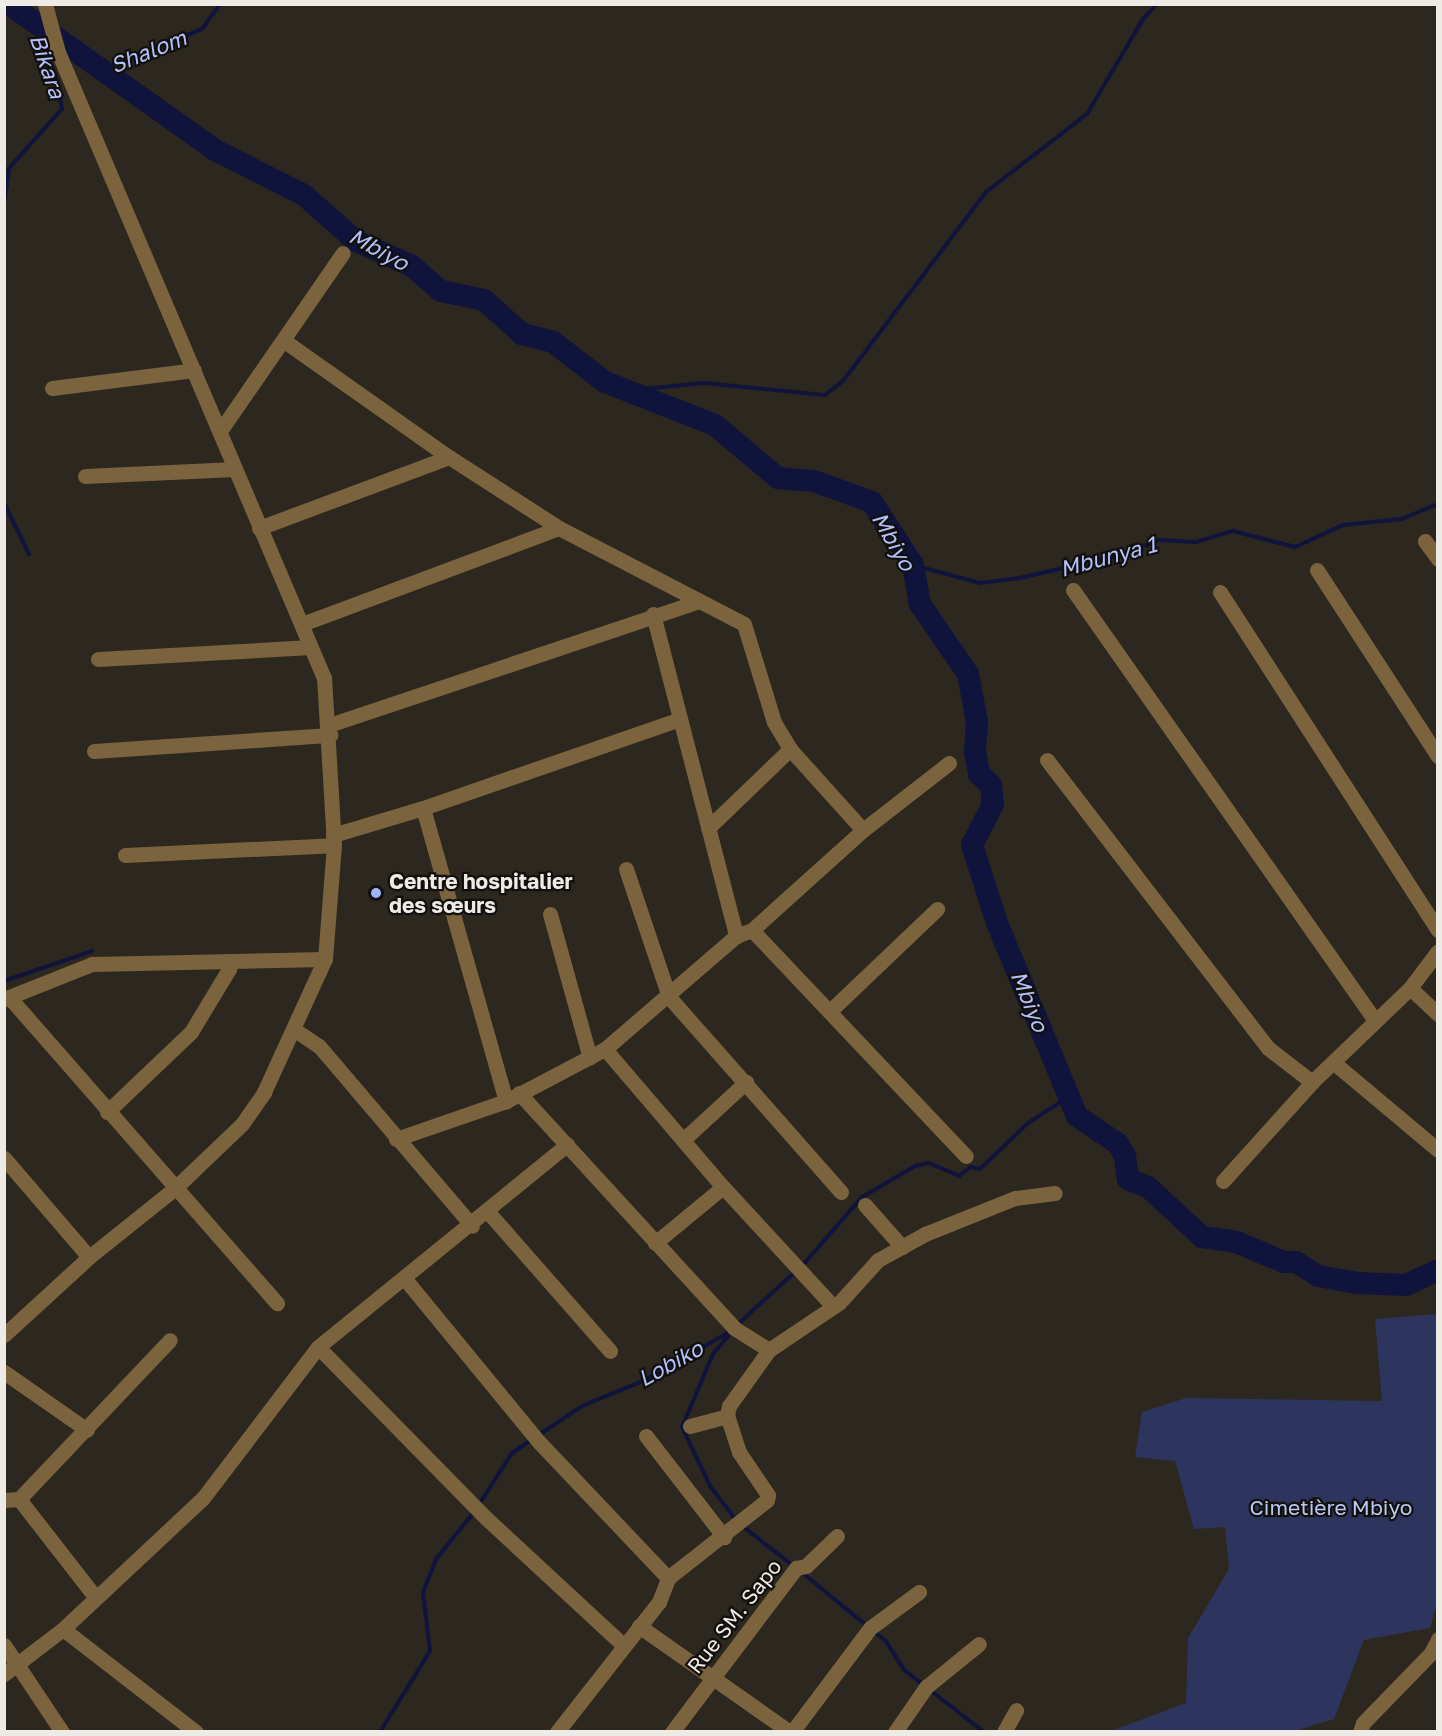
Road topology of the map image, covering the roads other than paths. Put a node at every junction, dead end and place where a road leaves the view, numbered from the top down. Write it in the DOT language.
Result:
graph roads {
  1 [pos="45,4"];
  2 [pos="343,253"];
  3 [pos="284,340"];
  4 [pos="194,369"];
  5 [pos="52,388"];
  6 [pos="220,431"];
  7 [pos="449,457"];
  8 [pos="235,469"];
  9 [pos="85,476"];
  10 [pos="259,528"];
  11 [pos="559,528"];
  12 [pos="1425,541"];
  13 [pos="1437,559"];
  14 [pos="1317,570"];
  15 [pos="1073,590"];
  16 [pos="1220,592"];
  17 [pos="699,601"];
  18 [pos="652,614"];
  19 [pos="302,624"];
  20 [pos="311,646"];
  21 [pos="98,659"];
  22 [pos="680,719"];
  23 [pos="330,730"];
  24 [pos="790,749"];
  25 [pos="94,751"];
  26 [pos="1437,756"];
  27 [pos="1047,760"];
  28 [pos="949,763"];
  29 [pos="423,808"];
  30 [pos="708,828"];
  31 [pos="863,830"];
  32 [pos="334,840"];
  33 [pos="125,855"];
  34 [pos="626,869"];
  35 [pos="937,909"];
  36 [pos="550,914"];
  37 [pos="752,930"];
  38 [pos="1437,930"];
  39 [pos="736,936"];
  40 [pos="1437,951"];
  41 [pos="325,959"];
  42 [pos="230,962"];
  43 [pos="1410,988"];
  44 [pos="669,997"];
  45 [pos="7,998"];
  46 [pos="830,1011"];
  47 [pos="1437,1014"];
  48 [pos="1374,1019"];
  49 [pos="295,1030"];
  50 [pos="605,1049"];
  51 [pos="590,1058"];
  52 [pos="1333,1062"];
  53 [pos="746,1082"];
  54 [pos="1312,1082"];
  55 [pos="512,1097"];
  56 [pos="107,1112"];
  57 [pos="396,1139"];
  58 [pos="683,1140"];
  59 [pos="567,1145"];
  60 [pos="1437,1150"];
  61 [pos="966,1156"];
  62 [pos="4,1158"];
  63 [pos="10,1174"];
  64 [pos="1223,1181"];
  65 [pos="723,1187"];
  66 [pos="174,1189"];
  67 [pos="841,1192"];
  68 [pos="1055,1192"];
  69 [pos="865,1205"];
  70 [pos="488,1212"];
  71 [pos="472,1226"];
  72 [pos="655,1243"];
  73 [pos="902,1247"];
  74 [pos="89,1257"];
  75 [pos="405,1279"];
  76 [pos="277,1303"];
  77 [pos="833,1306"];
  78 [pos="4,1335"];
  79 [pos="170,1340"];
  80 [pos="318,1347"];
  81 [pos="769,1350"];
  82 [pos="610,1351"];
  83 [pos="4,1372"];
  84 [pos="727,1416"];
  85 [pos="690,1426"];
  86 [pos="87,1430"];
  87 [pos="646,1436"];
  88 [pos="12,1499"];
  89 [pos="837,1536"];
  90 [pos="724,1537"];
  91 [pos="668,1578"];
  92 [pos="919,1592"];
  93 [pos="96,1598"];
  94 [pos="639,1626"];
  95 [pos="63,1629"];
  96 [pos="1437,1639"];
  97 [pos="979,1644"];
  98 [pos="4,1645"];
  99 [pos="624,1646"];
  100 [pos="18,1664"];
  101 [pos="4,1674"];
  102 [pos="713,1677"];
  103 [pos="1016,1710"];
  104 [pos="62,1731"];
  105 [pos="196,1731"];
  106 [pos="557,1731"];
  107 [pos="672,1731"];
  108 [pos="791,1731"];
  109 [pos="895,1731"];
  110 [pos="1004,1731"];
  111 [pos="1360,1731"];
  1 -- 4 [label="street"];
  2 -- 3 [label="street"];
  3 -- 6 [label="street"];
  3 -- 7 [label="street"];
  4 -- 5 [label="street"];
  4 -- 6 [label="street"];
  6 -- 8 [label="street"];
  7 -- 10 [label="street"];
  7 -- 11 [label="street"];
  8 -- 9 [label="street"];
  8 -- 10 [label="street"];
  10 -- 19 [label="street"];
  11 -- 17 [label="street"];
  11 -- 19 [label="street"];
  12 -- 13 [label="street"];
  14 -- 26 [label="street"];
  15 -- 48 [label="street"];
  16 -- 38 [label="street"];
  17 -- 18 [label="street"];
  17 -- 24 [label="street"];
  18 -- 22 [label="street"];
  18 -- 23 [label="street"];
  19 -- 20 [label="street"];
  20 -- 21 [label="street"];
  20 -- 23 [label="street"];
  22 -- 29 [label="street"];
  22 -- 30 [label="street"];
  23 -- 25 [label="street"];
  23 -- 32 [label="street"];
  24 -- 30 [label="street"];
  24 -- 31 [label="street"];
  27 -- 54 [label="street"];
  28 -- 31 [label="street"];
  29 -- 32 [label="street"];
  29 -- 55 [label="street"];
  30 -- 39 [label="street"];
  31 -- 37 [label="street"];
  32 -- 33 [label="street"];
  32 -- 41 [label="street"];
  34 -- 44 [label="street"];
  35 -- 46 [label="street"];
  36 -- 51 [label="street"];
  37 -- 39 [label="street"];
  37 -- 46 [label="street"];
  39 -- 44 [label="street"];
  40 -- 43 [label="street"];
  41 -- 42 [label="street"];
  41 -- 49 [label="street"];
  42 -- 45 [label="street"];
  42 -- 56 [label="street"];
  43 -- 47 [label="street"];
  43 -- 48 [label="street"];
  44 -- 50 [label="street"];
  44 -- 53 [label="street"];
  45 -- 56 [label="street"];
  46 -- 61 [label="street"];
  48 -- 52 [label="street"];
  49 -- 57 [label="street"];
  49 -- 66 [label="street"];
  50 -- 51 [label="street"];
  50 -- 58 [label="street"];
  51 -- 55 [label="street"];
  52 -- 54 [label="street"];
  52 -- 60 [label="street"];
  53 -- 58 [label="street"];
  53 -- 67 [label="street"];
  54 -- 64 [label="street"];
  55 -- 57 [label="street"];
  55 -- 59 [label="street"];
  56 -- 66 [label="street"];
  57 -- 71 [label="street"];
  58 -- 65 [label="street"];
  59 -- 70 [label="street"];
  59 -- 72 [label="street"];
  62 -- 63 [label="street"];
  63 -- 74 [label="street"];
  65 -- 72 [label="street"];
  65 -- 77 [label="street"];
  66 -- 74 [label="street"];
  66 -- 76 [label="street"];
  68 -- 73 [label="street"];
  69 -- 73 [label="street"];
  70 -- 71 [label="street"];
  70 -- 82 [label="street"];
  71 -- 75 [label="street"];
  72 -- 81 [label="street"];
  73 -- 77 [label="street"];
  74 -- 78 [label="street"];
  75 -- 80 [label="street"];
  75 -- 91 [label="street"];
  77 -- 81 [label="street"];
  79 -- 86 [label="street"];
  80 -- 93 [label="street"];
  80 -- 99 [label="street"];
  81 -- 84 [label="street"];
  83 -- 86 [label="street"];
  84 -- 85 [label="street"];
  84 -- 90 [label="street"];
  86 -- 88 [label="street"];
  87 -- 90 [label="street"];
  88 -- 93 [label="street"];
  89 -- 102 [label="street, Rue SM. Sapo"];
  90 -- 91 [label="street"];
  91 -- 94 [label="street"];
  92 -- 108 [label="street"];
  93 -- 95 [label="street"];
  94 -- 99 [label="street"];
  94 -- 102 [label="street"];
  95 -- 100 [label="street"];
  95 -- 105 [label="street"];
  96 -- 111 [label="street"];
  97 -- 109 [label="street"];
  98 -- 100 [label="street"];
  99 -- 106 [label="street"];
  100 -- 101 [label="street"];
  100 -- 104 [label="street"];
  102 -- 107 [label="street, Rue SM. Sapo"];
  102 -- 108 [label="street"];
  103 -- 110 [label="street"];
}
